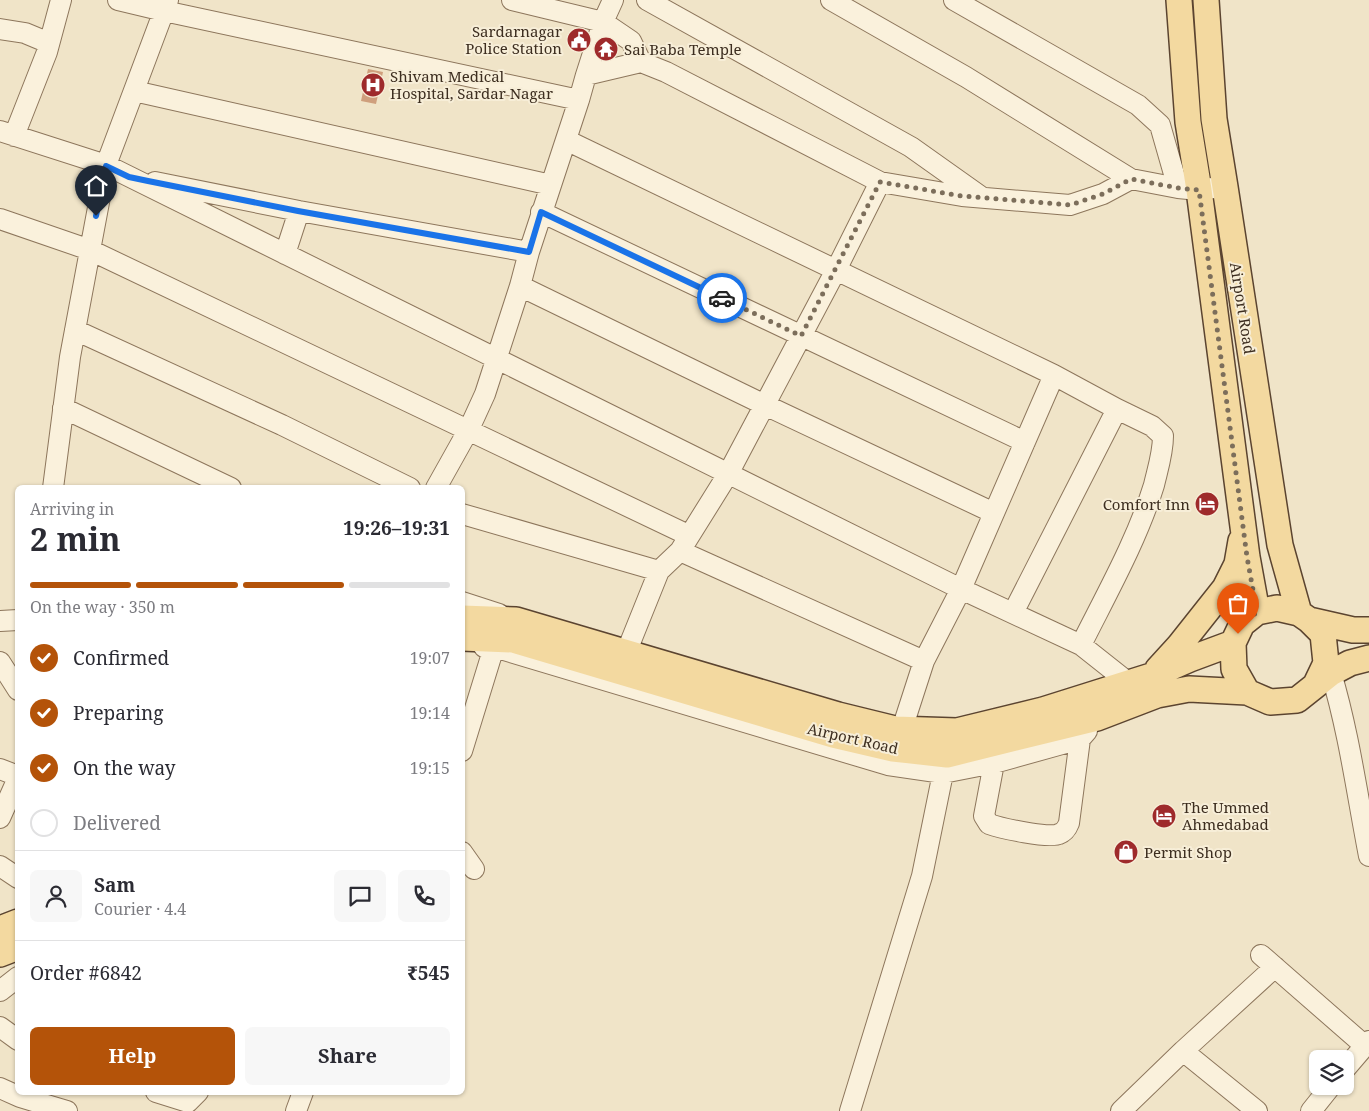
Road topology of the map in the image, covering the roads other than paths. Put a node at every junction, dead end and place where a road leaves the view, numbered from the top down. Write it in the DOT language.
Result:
graph roads {
  1 [pos="61,0"];
  2 [pos="118,0"];
  3 [pos="512,0"];
  4 [pos="613,0"];
  5 [pos="647,0"];
  6 [pos="831,0"];
  7 [pos="954,0"];
  8 [pos="1179,0"];
  9 [pos="1206,0"];
  10 [pos="166,6"];
  11 [pos="603,22"];
  12 [pos="0,29"];
  13 [pos="49,43"];
  14 [pos="641,62"];
  15 [pos="586,75"];
  16 [pos="134,91"];
  17 [pos="580,100"];
  18 [pos="7,134"];
  19 [pos="566,140"];
  20 [pos="106,166"];
  21 [pos="129,177"];
  22 [pos="1131,179"];
  23 [pos="880,182"];
  24 [pos="551,185"];
  25 [pos="1224,187"];
  26 [pos="1189,189"];
  27 [pos="982,197"];
  28 [pos="298,211"];
  29 [pos="541,212"];
  30 [pos="0,219"];
  31 [pos="90,250"];
  32 [pos="529,252"];
  33 [pos="284,254"];
  34 [pos="836,270"];
  35 [pos="520,286"];
  36 [pos="75,330"];
  37 [pos="801,336"];
  38 [pos="498,358"];
  39 [pos="1054,375"];
  40 [pos="765,405"];
  41 [pos="63,408"];
  42 [pos="1117,409"];
  43 [pos="468,429"];
  44 [pos="1025,442"];
  45 [pos="728,474"];
  46 [pos="53,485"];
  47 [pos="225,485"];
  48 [pos="404,485"];
  49 [pos="438,485"];
  50 [pos="994,513"];
  51 [pos="465,515"];
  52 [pos="1244,526"];
  53 [pos="684,543"];
  54 [pos="659,571"];
  55 [pos="961,589"];
  56 [pos="465,603"];
  57 [pos="1257,612"];
  58 [pos="1013,613"];
  59 [pos="1304,616"];
  60 [pos="465,618"];
  61 [pos="15,620"];
  62 [pos="516,620"];
  63 [pos="0,621"];
  64 [pos="1369,630"];
  65 [pos="465,638"];
  66 [pos="1233,643"];
  67 [pos="1081,645"];
  68 [pos="465,646"];
  69 [pos="494,647"];
  70 [pos="626,652"];
  71 [pos="1369,658"];
  72 [pos="924,661"];
  73 [pos="0,662"];
  74 [pos="1323,678"];
  75 [pos="1140,679"];
  76 [pos="15,685"];
  77 [pos="1247,692"];
  78 [pos="1097,718"];
  79 [pos="902,729"];
  80 [pos="1080,740"];
  81 [pos="465,741"];
  82 [pos="994,763"];
  83 [pos="0,769"];
  84 [pos="943,773"];
  85 [pos="15,776"];
  86 [pos="15,784"];
  87 [pos="0,818"];
  88 [pos="465,856"];
  89 [pos="1369,856"];
  90 [pos="0,866"];
  91 [pos="474,869"];
  92 [pos="15,876"];
  93 [pos="15,879"];
  94 [pos="0,886"];
  95 [pos="15,923"];
  96 [pos="0,929"];
  97 [pos="15,948"];
  98 [pos="0,954"];
  99 [pos="15,979"];
  100 [pos="0,991"];
  101 [pos="0,1027"];
  102 [pos="15,1038"];
  103 [pos="1367,1043"];
  104 [pos="1183,1051"];
  105 [pos="1354,1058"];
  106 [pos="1,1089"];
  107 [pos="166,1095"];
  108 [pos="195,1095"];
  109 [pos="302,1095"];
  110 [pos="1324,1095"];
  111 [pos="30,1106"];
  112 [pos="67,1111"];
  113 [pos="296,1111"];
  114 [pos="850,1111"];
  115 [pos="1121,1111"];
  116 [pos="1256,1111"];
  117 [pos="1311,1111"];
  1 -- 13 [label="street"];
  2 -- 10 [label="street"];
  3 -- 11 [label="street"];
  4 -- 11 [label="street"];
  5 -- 27 [label="street"];
  6 -- 22 [label="street"];
  7 -- 26 [label="street"];
  8 -- 26 [label="main road, Airport Road"];
  9 -- 25 [label="main road, Airport Road"];
  10 -- 16 [label="street"];
  10 -- 17 [label="street"];
  11 -- 14 [label="street"];
  11 -- 15 [label="street"];
  12 -- 13 [label="street"];
  13 -- 18 [label="street"];
  14 -- 15 [label="street"];
  14 -- 23 [label="street"];
  15 -- 17 [label="street"];
  16 -- 20 [label="street"];
  16 -- 24 [label="street"];
  17 -- 19 [label="street"];
  18 -- 20 [label="street"];
  19 -- 24 [label="street"];
  19 -- 34 [label="street"];
  20 -- 21 [label="street"];
  20 -- 31 [label="street"];
  21 -- 28 [label="street"];
  21 -- 33 [label="street"];
  22 -- 26 [label="street"];
  22 -- 27 [label="street"];
  23 -- 27 [label="street"];
  23 -- 34 [label="street"];
  24 -- 29 [label="street"];
  25 -- 26 [label="street"];
  25 -- 59 [label="main road, Airport Road"];
  26 -- 52 [label="main road, Airport Road"];
  28 -- 32 [label="street"];
  28 -- 33 [label="street"];
  29 -- 32 [label="street"];
  29 -- 37 [label="street"];
  30 -- 31 [label="street"];
  31 -- 36 [label="street"];
  31 -- 43 [label="street"];
  32 -- 35 [label="street"];
  33 -- 38 [label="street"];
  34 -- 37 [label="street"];
  34 -- 39 [label="street"];
  35 -- 38 [label="street"];
  35 -- 40 [label="street"];
  36 -- 41 [label="street"];
  36 -- 48 [label="street"];
  37 -- 40 [label="street"];
  37 -- 44 [label="street"];
  38 -- 43 [label="street"];
  38 -- 45 [label="street"];
  39 -- 42 [label="street"];
  39 -- 44 [label="street"];
  40 -- 45 [label="street"];
  40 -- 50 [label="street"];
  41 -- 46 [label="street"];
  41 -- 47 [label="street"];
  42 -- 58 [label="street"];
  42 -- 67 [label="street"];
  43 -- 49 [label="street"];
  43 -- 53 [label="street"];
  44 -- 50 [label="street"];
  45 -- 53 [label="street"];
  45 -- 55 [label="street"];
  50 -- 55 [label="street"];
  51 -- 54 [label="street"];
  52 -- 57 [label="main road, Airport Road"];
  52 -- 75 [label="main road"];
  53 -- 54 [label="street"];
  53 -- 72 [label="street"];
  54 -- 70 [label="street"];
  55 -- 58 [label="street"];
  55 -- 72 [label="street"];
  56 -- 62 [label="street"];
  57 -- 59 [label="main road"];
  57 -- 66 [label="main road"];
  58 -- 67 [label="street"];
  59 -- 64 [label="main road"];
  59 -- 74 [label="main road"];
  60 -- 62 [label="main road, Airport Road"];
  61 -- 63 [label="street"];
  62 -- 70 [label="main road, Airport Road"];
  65 -- 78 [label="main road, Airport Road"];
  66 -- 75 [label="main road, Airport Road"];
  66 -- 77 [label="main road"];
  67 -- 75 [label="street"];
  68 -- 69 [label="street"];
  69 -- 81 [label="street"];
  69 -- 84 [label="street"];
  70 -- 79 [label="main road, Airport Road"];
  71 -- 74 [label="main road"];
  72 -- 79 [label="street"];
  73 -- 76 [label="street"];
  74 -- 77 [label="main road"];
  74 -- 89 [label="street"];
  75 -- 79 [label="main road, Airport Road"];
  77 -- 78 [label="main road, Airport Road"];
  78 -- 80 [label="street"];
  80 -- 82 [label="street"];
  80 -- 82 [label="street"];
  82 -- 84 [label="street"];
  83 -- 85 [label="street"];
  84 -- 114 [label="street"];
  86 -- 87 [label="street"];
  88 -- 91 [label="street"];
  90 -- 92 [label="street"];
  93 -- 94 [label="street"];
  95 -- 96 [label="main road"];
  97 -- 98 [label="main road"];
  99 -- 100 [label="street"];
  101 -- 102 [label="street"];
  103 -- 104 [label="street"];
  103 -- 105 [label="street"];
  104 -- 115 [label="street"];
  104 -- 116 [label="street"];
  106 -- 111 [label="street"];
  107 -- 108 [label="street"];
  109 -- 113 [label="street"];
  110 -- 117 [label="street"];
  111 -- 112 [label="street"];
}
